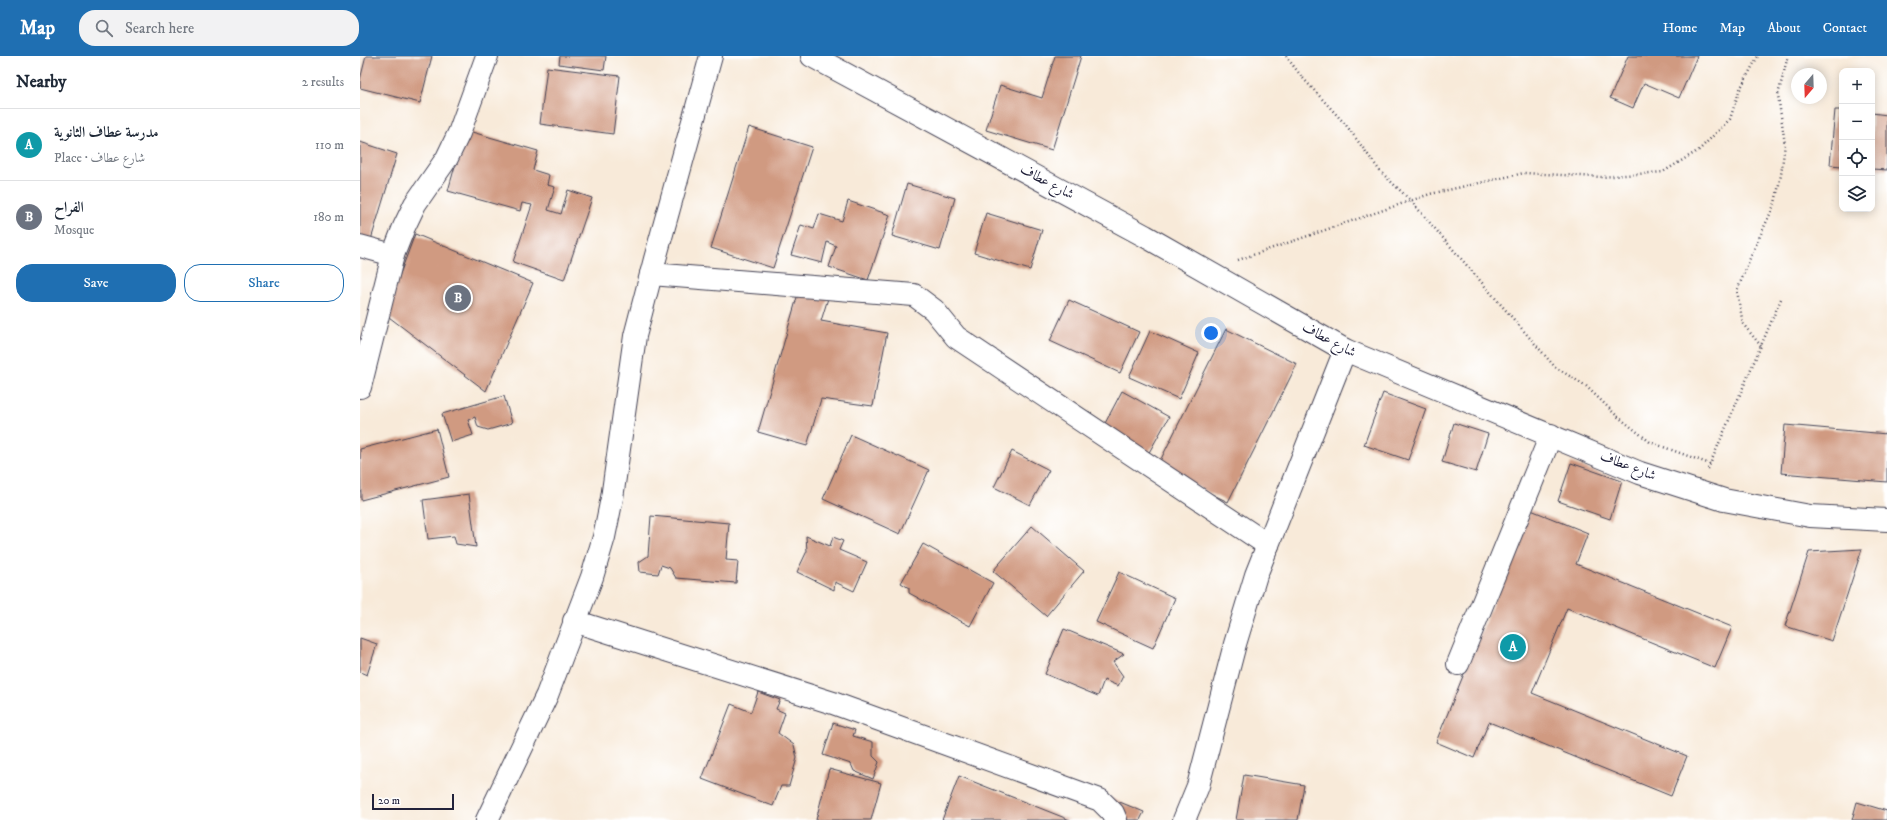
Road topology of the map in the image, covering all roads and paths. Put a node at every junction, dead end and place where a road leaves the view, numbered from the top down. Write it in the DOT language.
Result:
graph roads {
  1 [pos="487,56"];
  2 [pos="712,56"];
  3 [pos="812,56"];
  4 [pos="1286,56"];
  5 [pos="1758,56"];
  6 [pos="1788,56"];
  7 [pos="1411,201"];
  8 [pos="360,246"];
  9 [pos="393,255"];
  10 [pos="1206,271"];
  11 [pos="651,274"];
  12 [pos="1781,299"];
  13 [pos="1761,346"];
  14 [pos="1345,350"];
  15 [pos="360,387"];
  16 [pos="1550,436"];
  17 [pos="1710,464"];
  18 [pos="1700,492"];
  19 [pos="1887,520"];
  20 [pos="1268,545"];
  21 [pos="574,621"];
  22 [pos="1458,664"];
  23 [pos="487,820"];
  24 [pos="1116,820"];
  25 [pos="1184,820"];
  1 -- 9 [label="street"];
  2 -- 11 [label="street"];
  3 -- 10 [label="street, شارع عطاف"];
  4 -- 7 [label="path"];
  5 -- 7 [label="path"];
  6 -- 13 [label="path"];
  7 -- 10 [label="path"];
  7 -- 17 [label="path"];
  8 -- 9 [label="street"];
  9 -- 15 [label="street"];
  10 -- 14 [label="street, شارع عطاف"];
  11 -- 20 [label="street"];
  11 -- 21 [label="street"];
  12 -- 13 [label="path"];
  13 -- 17 [label="path"];
  14 -- 16 [label="street, شارع عطاف"];
  14 -- 20 [label="street"];
  16 -- 18 [label="street, شارع عطاف"];
  16 -- 22 [label="street"];
  17 -- 18 [label="path"];
  18 -- 19 [label="street, شارع عطاف"];
  20 -- 25 [label="street"];
  21 -- 23 [label="street"];
  21 -- 24 [label="street"];
}
